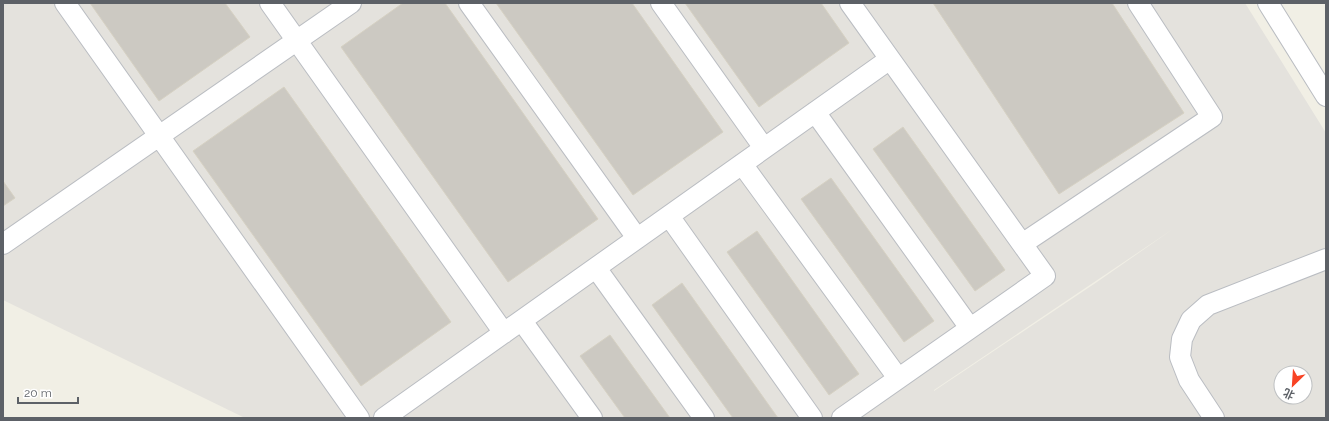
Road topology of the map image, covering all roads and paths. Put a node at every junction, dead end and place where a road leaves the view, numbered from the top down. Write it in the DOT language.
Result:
graph roads {
  1 [pos="65,3"];
  2 [pos="270,3"];
  3 [pos="351,3"];
  4 [pos="469,3"];
  5 [pos="661,3"];
  6 [pos="850,3"];
  7 [pos="1138,3"];
  8 [pos="1268,3"];
  9 [pos="297,41"];
  10 [pos="890,59"];
  11 [pos="1326,96"];
  12 [pos="815,112"];
  13 [pos="160,136"];
  14 [pos="764,148"];
  15 [pos="742,164"];
  16 [pos="669,216"];
  17 [pos="637,238"];
  18 [pos="3,244"];
  19 [pos="1022,244"];
  20 [pos="1326,259"];
  21 [pos="596,268"];
  22 [pos="522,321"];
  23 [pos="970,328"];
  24 [pos="504,333"];
  25 [pos="898,378"];
  26 [pos="359,418"];
  27 [pos="384,418"];
  28 [pos="592,418"];
  29 [pos="704,418"];
  30 [pos="812,418"];
  31 [pos="842,418"];
  32 [pos="1214,418"];
  1 -- 13 [label="street"];
  2 -- 9 [label="street"];
  3 -- 9 [label="street"];
  4 -- 17 [label="street"];
  5 -- 14 [label="street"];
  6 -- 10 [label="street"];
  7 -- 19 [label="street"];
  8 -- 11 [label="street"];
  9 -- 13 [label="street"];
  9 -- 24 [label="street"];
  10 -- 12 [label="street"];
  10 -- 19 [label="street"];
  12 -- 14 [label="street"];
  12 -- 23 [label="street"];
  13 -- 18 [label="street"];
  13 -- 26 [label="street"];
  14 -- 15 [label="street"];
  15 -- 16 [label="street"];
  15 -- 25 [label="street"];
  16 -- 17 [label="street"];
  16 -- 30 [label="street"];
  17 -- 21 [label="street"];
  19 -- 23 [label="street"];
  20 -- 32 [label="street"];
  21 -- 22 [label="street"];
  21 -- 29 [label="street"];
  22 -- 24 [label="street"];
  22 -- 28 [label="street"];
  23 -- 25 [label="street"];
  24 -- 27 [label="street"];
  25 -- 31 [label="street"];
}
